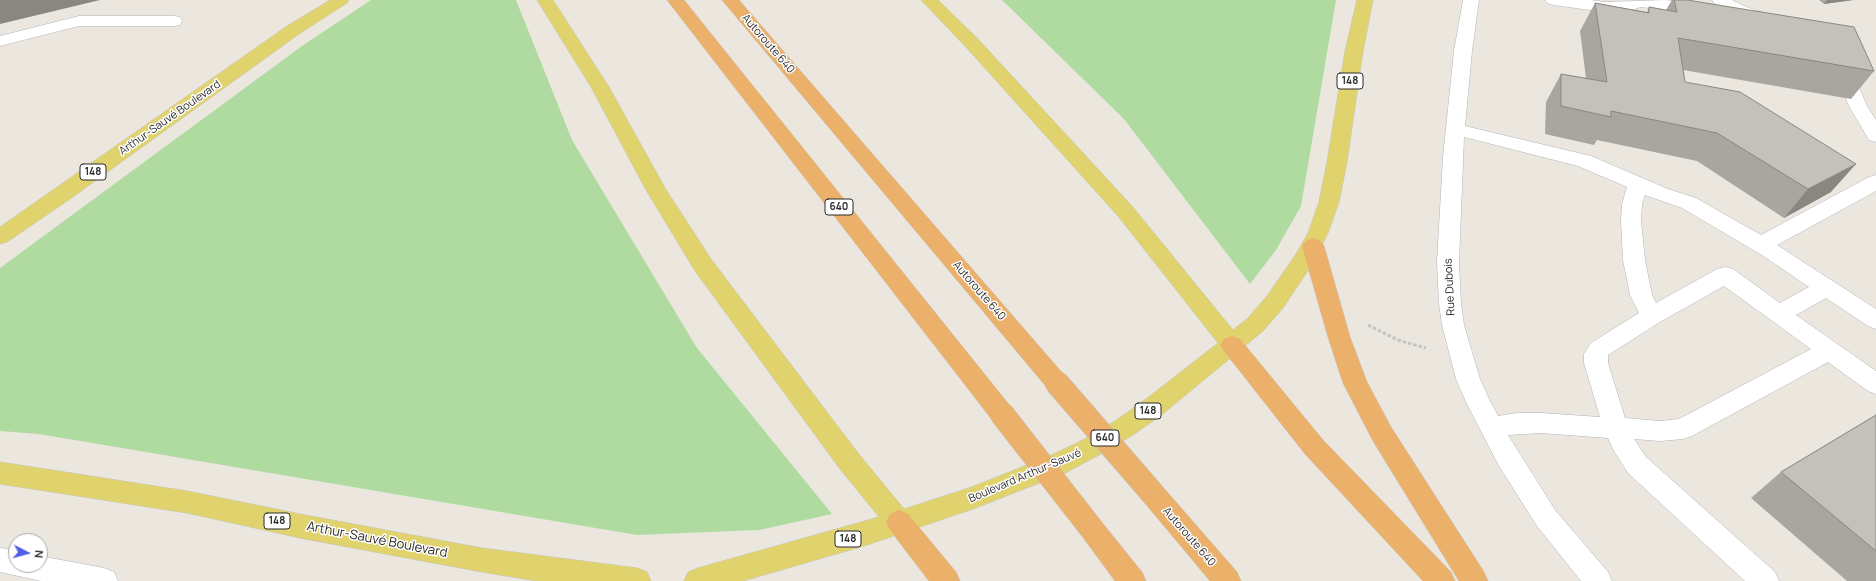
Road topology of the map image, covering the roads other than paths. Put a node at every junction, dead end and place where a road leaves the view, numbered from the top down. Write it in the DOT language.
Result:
graph roads {
  1 [pos="341,0"];
  2 [pos="545,0"];
  3 [pos="675,0"];
  4 [pos="730,0"];
  5 [pos="928,0"];
  6 [pos="1365,0"];
  7 [pos="1471,0"];
  8 [pos="1555,0"];
  9 [pos="1720,0"];
  10 [pos="1641,1"];
  11 [pos="1738,10"];
  12 [pos="174,21"];
  13 [pos="1778,25"];
  14 [pos="0,41"];
  15 [pos="1847,56"];
  16 [pos="1455,129"];
  17 [pos="1876,136"];
  18 [pos="1876,182"];
  19 [pos="1638,184"];
  20 [pos="0,237"];
  21 [pos="1760,245"];
  22 [pos="1312,246"];
  23 [pos="1827,287"];
  24 [pos="1779,314"];
  25 [pos="1652,316"];
  26 [pos="1876,320"];
  27 [pos="1232,345"];
  28 [pos="1829,350"];
  29 [pos="1876,384"];
  30 [pos="1491,427"];
  31 [pos="1616,428"];
  32 [pos="0,473"];
  33 [pos="899,522"];
  34 [pos="48,570"];
  35 [pos="104,581"];
  36 [pos="637,581"];
  37 [pos="698,581"];
  38 [pos="946,581"];
  39 [pos="1132,581"];
  40 [pos="1227,581"];
  41 [pos="1442,581"];
  42 [pos="1474,581"];
  43 [pos="1598,581"];
  44 [pos="1765,581"];
  1 -- 20 [label="main road, Arthur-Sauvé Boulevard / 148"];
  2 -- 33 [label="main road"];
  3 -- 39 [label="highway, 640, bridge"];
  4 -- 40 [label="highway, Autoroute 640 / 640, bridge"];
  5 -- 27 [label="main road"];
  6 -- 22 [label="main road, 148"];
  7 -- 16 [label="street, Rue Dubois"];
  8 -- 10 [label="street"];
  9 -- 11 [label="street"];
  10 -- 11 [label="street"];
  11 -- 13 [label="street"];
  12 -- 14 [label="street"];
  15 -- 17 [label="street"];
  16 -- 19 [label="street"];
  16 -- 30 [label="street, Rue Dubois"];
  18 -- 21 [label="street"];
  19 -- 21 [label="street"];
  19 -- 25 [label="street"];
  21 -- 23 [label="street"];
  22 -- 27 [label="main road, Boulevard Arthur-Sauvé / 148"];
  22 -- 42 [label="highway"];
  23 -- 24 [label="street"];
  23 -- 26 [label="street"];
  24 -- 25 [label="street"];
  24 -- 28 [label="street"];
  25 -- 31 [label="street"];
  27 -- 33 [label="main road, Boulevard Arthur-Sauvé / 148"];
  27 -- 41 [label="highway"];
  28 -- 29 [label="street"];
  28 -- 31 [label="street"];
  30 -- 31 [label="street"];
  30 -- 43 [label="street, Rue Dubois"];
  31 -- 44 [label="street"];
  32 -- 36 [label="main road, Arthur-Sauvé Boulevard / 148"];
  33 -- 37 [label="main road, 148"];
  33 -- 38 [label="highway"];
  34 -- 35 [label="street"];
}
